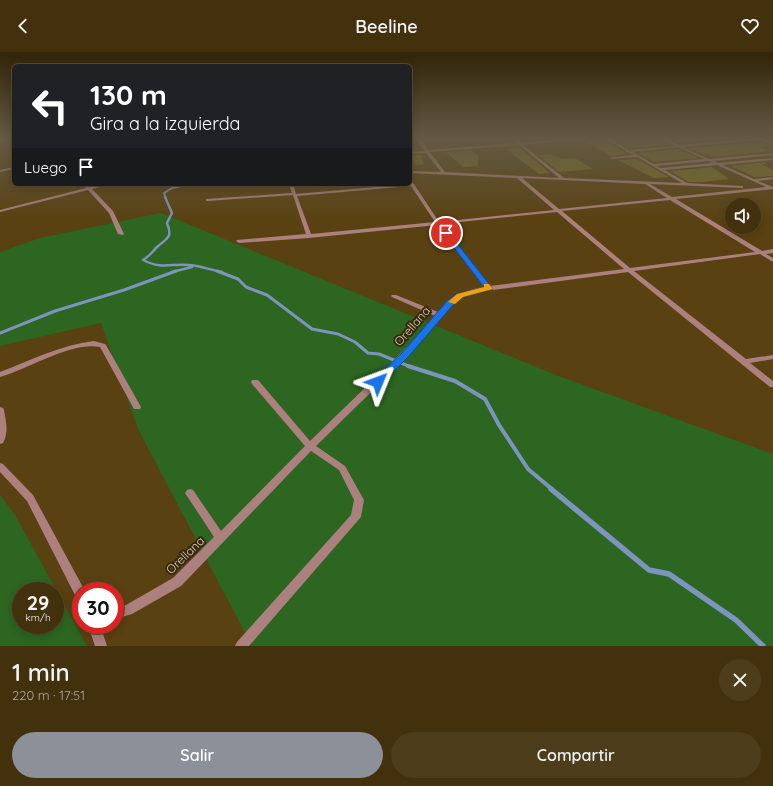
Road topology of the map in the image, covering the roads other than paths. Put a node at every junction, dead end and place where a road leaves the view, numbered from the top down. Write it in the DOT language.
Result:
graph roads {
  1 [pos="439,167"];
  2 [pos="548,167"];
  3 [pos="655,167"];
  4 [pos="686,167"];
  5 [pos="723,167"];
  6 [pos="12,168"];
  7 [pos="660,169"];
  8 [pos="0,170"];
  9 [pos="412,172"];
  10 [pos="444,174"];
  11 [pos="518,177"];
  12 [pos="773,178"];
  13 [pos="563,179"];
  14 [pos="753,180"];
  15 [pos="645,183"];
  16 [pos="412,184"];
  17 [pos="687,184"];
  18 [pos="86,186"];
  19 [pos="100,186"];
  20 [pos="292,186"];
  21 [pos="382,186"];
  22 [pos="88,189"];
  23 [pos="773,189"];
  24 [pos="294,195"];
  25 [pos="670,198"];
  26 [pos="208,200"];
  27 [pos="557,210"];
  28 [pos="0,211"];
  29 [pos="437,222"];
  30 [pos="121,234"];
  31 [pos="309,236"];
  32 [pos="239,241"];
  33 [pos="773,251"];
  34 [pos="760,252"];
  35 [pos="773,260"];
  36 [pos="628,269"];
  37 [pos="489,289"];
  38 [pos="394,296"];
  39 [pos="439,315"];
  40 [pos="773,357"];
  41 [pos="744,362"];
  42 [pos="0,375"];
  43 [pos="255,382"];
  44 [pos="773,385"];
  45 [pos="137,407"];
  46 [pos="0,410"];
  47 [pos="0,441"];
  48 [pos="310,446"];
  49 [pos="0,466"];
  50 [pos="190,493"];
  51 [pos="220,538"];
  52 [pos="74,582"];
  53 [pos="124,611"];
  54 [pos="97,634"];
  55 [pos="101,646"];
  56 [pos="241,646"];
  1 -- 10 [label="street"];
  2 -- 13 [label="street"];
  3 -- 7 [label="street"];
  4 -- 7 [label="street"];
  5 -- 14 [label="street"];
  6 -- 8 [label="street"];
  7 -- 17 [label="street"];
  9 -- 10 [label="street"];
  10 -- 11 [label="street"];
  11 -- 13 [label="street"];
  11 -- 27 [label="street"];
  12 -- 14 [label="street"];
  13 -- 15 [label="street"];
  14 -- 23 [label="street"];
  15 -- 17 [label="street"];
  15 -- 25 [label="street"];
  16 -- 29 [label="street"];
  17 -- 23 [label="street"];
  18 -- 22 [label="street"];
  19 -- 22 [label="street"];
  20 -- 24 [label="street"];
  21 -- 24 [label="street"];
  22 -- 28 [label="street"];
  22 -- 30 [label="street"];
  23 -- 25 [label="street"];
  24 -- 26 [label="street"];
  24 -- 31 [label="street"];
  25 -- 27 [label="street"];
  25 -- 34 [label="street"];
  27 -- 29 [label="street"];
  27 -- 36 [label="street"];
  29 -- 31 [label="street"];
  29 -- 37 [label="street"];
  31 -- 32 [label="street"];
  33 -- 34 [label="street, Orellana"];
  34 -- 35 [label="street"];
  34 -- 36 [label="street, Orellana"];
  36 -- 37 [label="street, Orellana"];
  36 -- 41 [label="street"];
  37 -- 39 [label="street, Orellana"];
  38 -- 39 [label="street"];
  39 -- 48 [label="street, Orellana"];
  40 -- 41 [label="street"];
  41 -- 44 [label="street"];
  42 -- 45 [label="street"];
  43 -- 48 [label="street"];
  46 -- 47 [label="street"];
  48 -- 51 [label="street, Orellana"];
  48 -- 56 [label="street"];
  49 -- 52 [label="street"];
  50 -- 51 [label="street"];
  51 -- 53 [label="street, Orellana"];
  54 -- 55 [label="street"];
}
